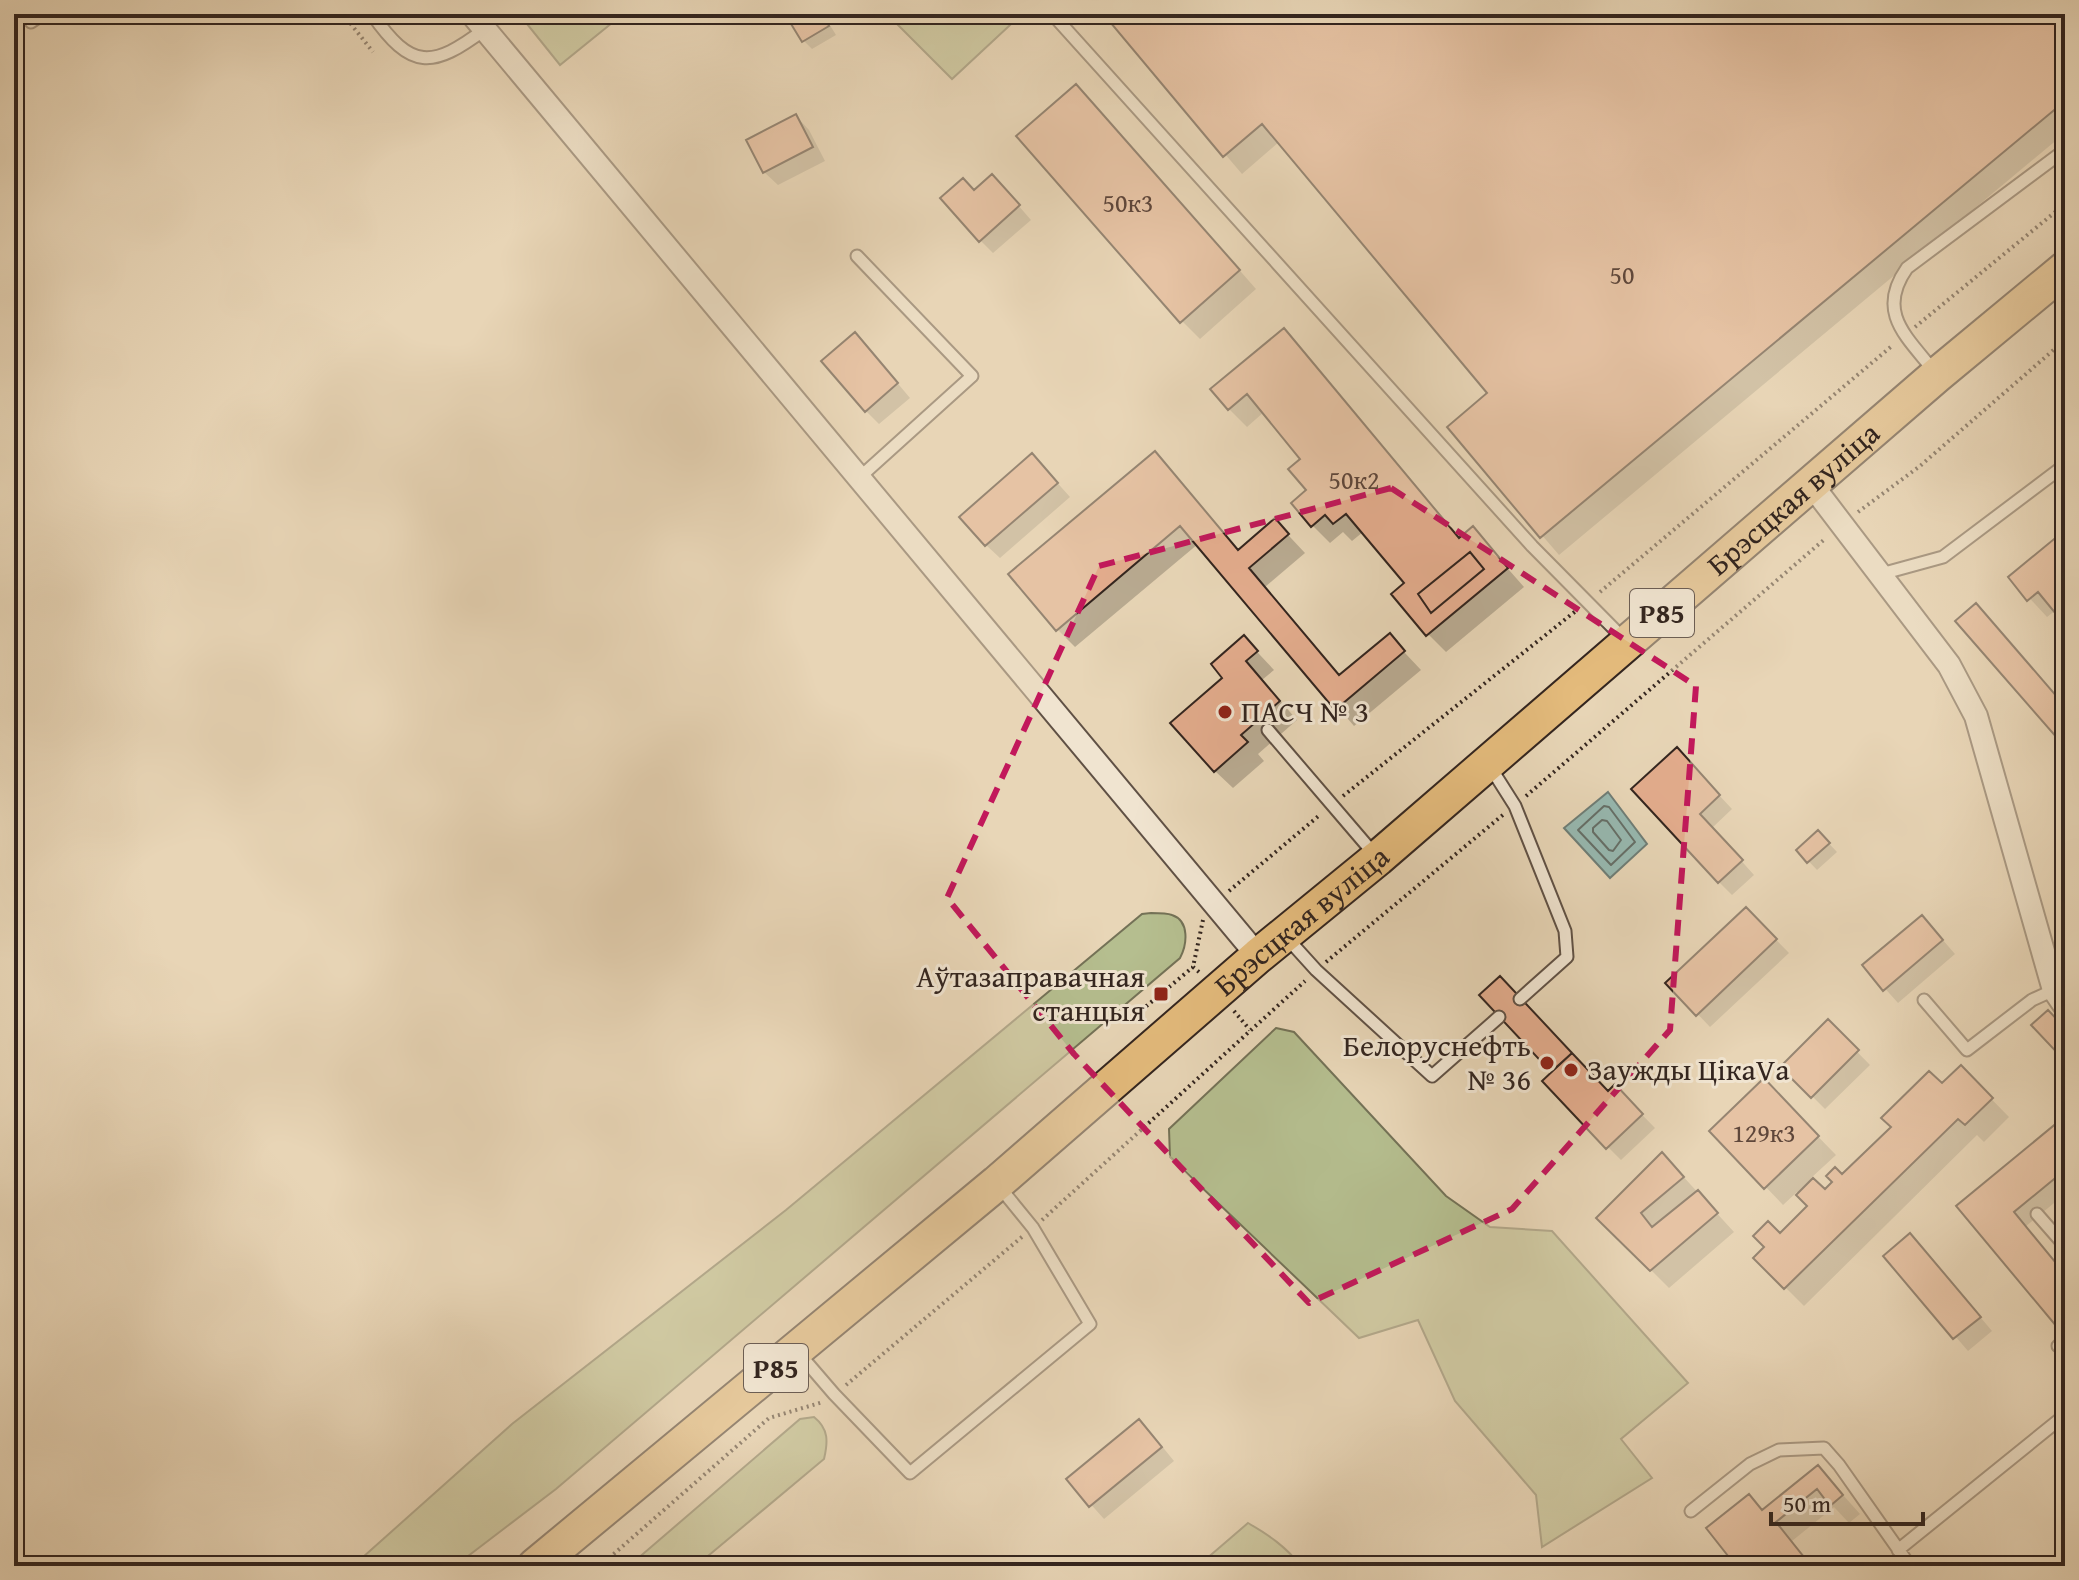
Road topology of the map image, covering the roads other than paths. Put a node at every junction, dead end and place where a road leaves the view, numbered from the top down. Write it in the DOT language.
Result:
graph roads {
  1 [pos="25,14"];
  2 [pos="43,14"];
  3 [pos="372,14"];
  4 [pos="1059,14"];
  5 [pos="479,21"];
  6 [pos="2065,150"];
  7 [pos="857,256"];
  8 [pos="2065,269"];
  9 [pos="1937,375"];
  10 [pos="2065,465"];
  11 [pos="859,478"];
  12 [pos="1811,484"];
  13 [pos="1881,574"];
  14 [pos="1628,642"];
  15 [pos="1268,730"];
  16 [pos="1488,763"];
  17 [pos="1378,858"];
  18 [pos="1284,935"];
  19 [pos="1258,956"];
  20 [pos="2059,998"];
  21 [pos="1520,999"];
  22 [pos="1924,1000"];
  23 [pos="1499,1017"];
  24 [pos="997,1183"];
  25 [pos="2037,1214"];
  26 [pos="2065,1246"];
  27 [pos="797,1351"];
  28 [pos="2065,1415"];
  29 [pos="1691,1511"];
  30 [pos="1898,1550"];
  31 [pos="550,1558"];
  32 [pos="1910,1566"];
  1 -- 2 [label="lane"];
  3 -- 5 [label="lane"];
  4 -- 14 [label="lane"];
  5 -- 11 [label="street"];
  6 -- 9 [label="lane"];
  7 -- 11 [label="lane"];
  8 -- 9 [label="main road, Брэсцкая вуліца / Р85"];
  9 -- 12 [label="main road, Брэсцкая вуліца / Р85"];
  10 -- 13 [label="lane"];
  11 -- 19 [label="street"];
  12 -- 13 [label="street"];
  12 -- 14 [label="main road, Брэсцкая вуліца / Р85"];
  13 -- 20 [label="street"];
  14 -- 16 [label="main road, Брэсцкая вуліца / Р85"];
  15 -- 17 [label="lane"];
  16 -- 17 [label="main road, Брэсцкая вуліца / Р85"];
  16 -- 21 [label="lane"];
  17 -- 18 [label="main road, Брэсцкая вуліца / Р85"];
  18 -- 19 [label="main road, Брэсцкая вуліца / Р85"];
  18 -- 23 [label="lane"];
  19 -- 24 [label="main road, Брэсцкая вуліца / Р85"];
  20 -- 22 [label="lane"];
  24 -- 27 [label="main road, Брэсцкая вуліца / Р85"];
  24 -- 27 [label="lane"];
  25 -- 26 [label="lane"];
  27 -- 31 [label="main road, Брэсцкая вуліца / Р85"];
  28 -- 30 [label="lane"];
  29 -- 30 [label="lane"];
  30 -- 32 [label="lane"];
}
